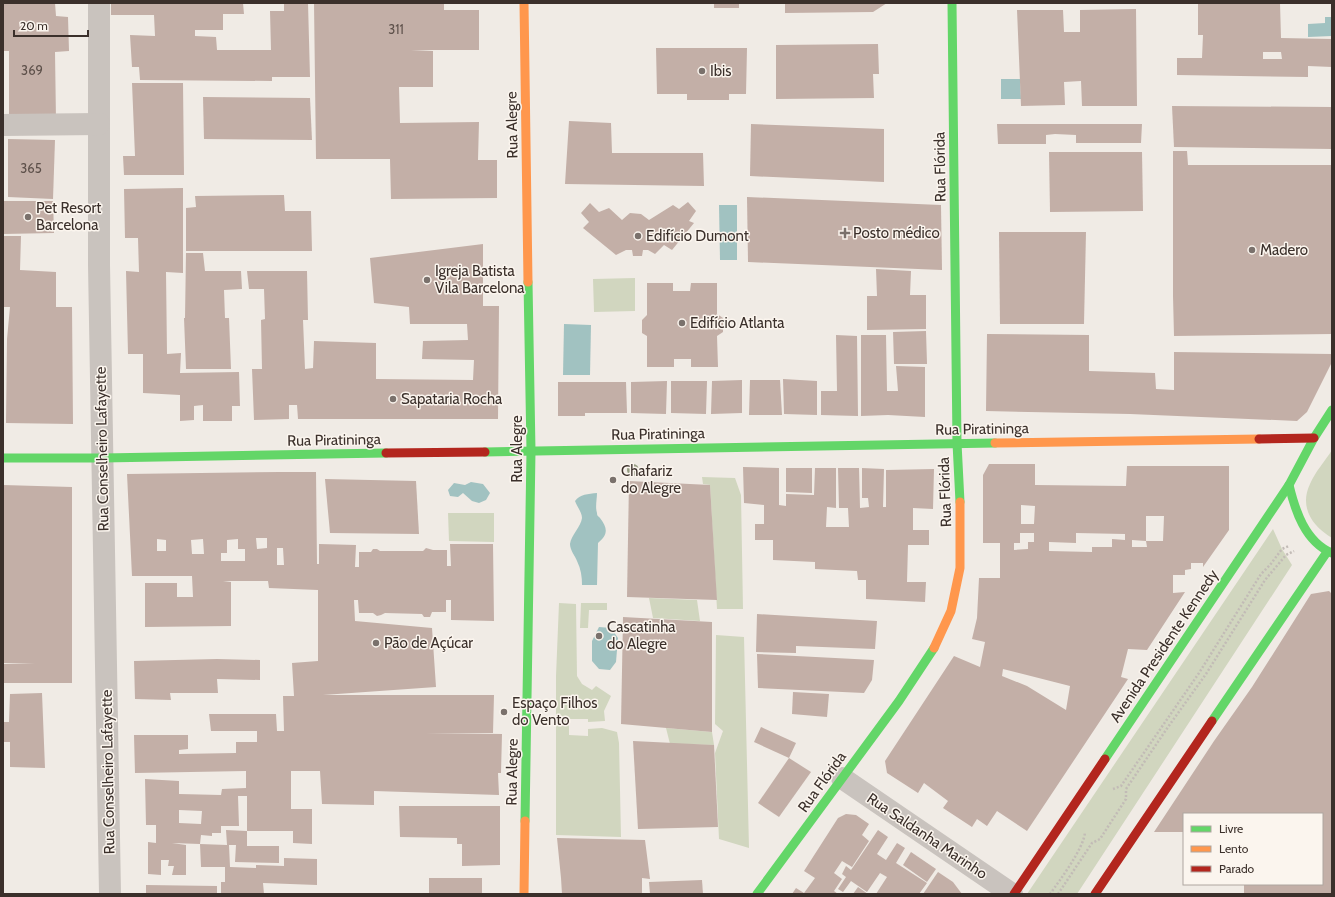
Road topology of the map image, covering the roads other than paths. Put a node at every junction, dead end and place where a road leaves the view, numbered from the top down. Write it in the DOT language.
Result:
graph roads {
  1 [pos="99,3"];
  2 [pos="524,3"];
  3 [pos="952,3"];
  4 [pos="99,124"];
  5 [pos="3,125"];
  6 [pos="1332,410"];
  7 [pos="1314,438"];
  8 [pos="957,443"];
  9 [pos="531,450"];
  10 [pos="3,458"];
  11 [pos="103,458"];
  12 [pos="1289,485"];
  13 [pos="1330,552"];
  14 [pos="842,778"];
  15 [pos="110,894"];
  16 [pos="524,894"];
  17 [pos="757,894"];
  18 [pos="1013,894"];
  19 [pos="1095,894"];
  1 -- 4 [label="street, Rua Conselheiro Lafayette"];
  2 -- 9 [label="street, Rua Alegre"];
  3 -- 8 [label="street, Rua Flórida"];
  4 -- 5 [label="street"];
  4 -- 11 [label="street, Rua Conselheiro Lafayette"];
  6 -- 7 [label="street, Avenida Presidente Kennedy"];
  7 -- 8 [label="street, Rua Piratininga"];
  7 -- 12 [label="street, Avenida Presidente Kennedy"];
  8 -- 9 [label="street, Rua Piratininga"];
  8 -- 14 [label="street, Rua Flórida"];
  9 -- 11 [label="street, Rua Piratininga"];
  9 -- 16 [label="street, Rua Alegre"];
  10 -- 11 [label="street, Rua Piratininga"];
  11 -- 15 [label="street, Rua Conselheiro Lafayette"];
  12 -- 13 [label="street"];
  12 -- 18 [label="street, Avenida Presidente Kennedy"];
  13 -- 19 [label="street"];
  14 -- 17 [label="street, Rua Flórida"];
  14 -- 18 [label="street, Rua Saldanha Marinho"];
}
